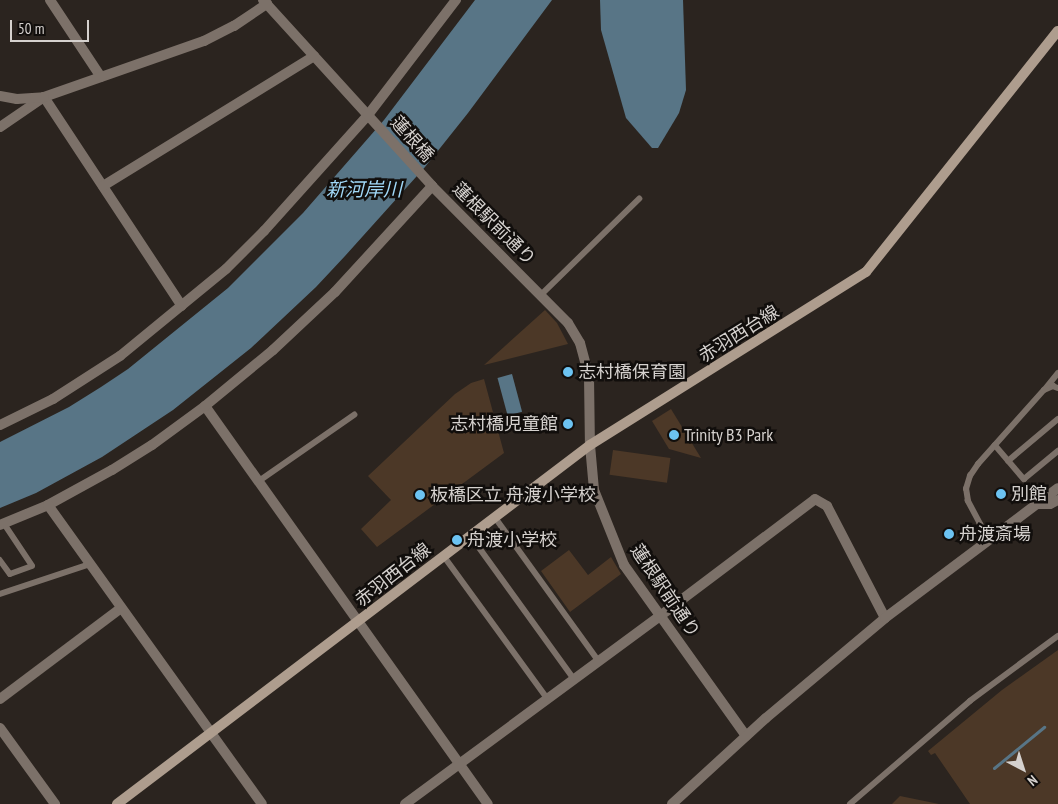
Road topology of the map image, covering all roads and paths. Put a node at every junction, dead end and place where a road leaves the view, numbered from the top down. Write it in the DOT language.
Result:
graph roads {
  1 [pos="50,0"];
  2 [pos="456,0"];
  3 [pos="267,1"];
  4 [pos="1058,31"];
  5 [pos="314,56"];
  6 [pos="101,77"];
  7 [pos="0,96"];
  8 [pos="44,97"];
  9 [pos="370,117"];
  10 [pos="0,128"];
  11 [pos="430,184"];
  12 [pos="103,186"];
  13 [pos="639,199"];
  14 [pos="542,294"];
  15 [pos="182,306"];
  16 [pos="1058,374"];
  17 [pos="1058,388"];
  18 [pos="1044,390"];
  19 [pos="205,406"];
  20 [pos="354,415"];
  21 [pos="1058,419"];
  22 [pos="0,426"];
  23 [pos="590,445"];
  24 [pos="995,445"];
  25 [pos="1058,450"];
  26 [pos="1008,461"];
  27 [pos="260,481"];
  28 [pos="1058,488"];
  29 [pos="1058,500"];
  30 [pos="1034,504"];
  31 [pos="48,505"];
  32 [pos="496,517"];
  33 [pos="2,524"];
  34 [pos="471,536"];
  35 [pos="990,538"];
  36 [pos="444,556"];
  37 [pos="0,560"];
  38 [pos="90,564"];
  39 [pos="0,594"];
  40 [pos="121,608"];
  41 [pos="660,616"];
  42 [pos="885,618"];
  43 [pos="359,621"];
  44 [pos="1058,636"];
  45 [pos="599,661"];
  46 [pos="574,679"];
  47 [pos="0,698"];
  48 [pos="548,699"];
  49 [pos="0,728"];
  50 [pos="211,733"];
  51 [pos="746,736"];
  52 [pos="459,765"];
  53 [pos="55,804"];
  54 [pos="117,804"];
  55 [pos="262,804"];
  56 [pos="405,804"];
  57 [pos="488,804"];
  58 [pos="672,804"];
  59 [pos="850,804"];
  1 -- 6 [label="street"];
  2 -- 9 [label="street"];
  3 -- 5 [label="street"];
  3 -- 6 [label="street"];
  4 -- 23 [label="main road, 赤羽西台線"];
  5 -- 9 [label="street"];
  5 -- 12 [label="street"];
  6 -- 8 [label="street"];
  7 -- 8 [label="street"];
  8 -- 10 [label="street"];
  8 -- 12 [label="street"];
  9 -- 11 [label="street, 蓮根橋"];
  9 -- 15 [label="street"];
  11 -- 14 [label="street, 蓮根駅前通り"];
  11 -- 19 [label="street"];
  12 -- 15 [label="street"];
  13 -- 14 [label="lane"];
  14 -- 23 [label="street, 蓮根駅前通り"];
  15 -- 22 [label="street"];
  16 -- 18 [label="lane"];
  17 -- 18 [label="lane"];
  18 -- 24 [label="lane"];
  19 -- 27 [label="street"];
  19 -- 31 [label="street"];
  20 -- 27 [label="lane"];
  21 -- 26 [label="lane"];
  23 -- 32 [label="main road, 赤羽西台線"];
  23 -- 41 [label="street, 蓮根駅前通り"];
  24 -- 26 [label="lane"];
  24 -- 35 [label="lane"];
  25 -- 26 [label="lane"];
  27 -- 43 [label="street"];
  28 -- 30 [label="street"];
  29 -- 30 [label="street"];
  30 -- 35 [label="street"];
  31 -- 33 [label="street"];
  31 -- 38 [label="street"];
  32 -- 34 [label="main road, 赤羽西台線"];
  32 -- 45 [label="lane"];
  33 -- 37 [label="lane"];
  34 -- 36 [label="main road, 赤羽西台線"];
  34 -- 46 [label="lane"];
  35 -- 42 [label="street"];
  36 -- 43 [label="main road, 赤羽西台線"];
  36 -- 48 [label="lane"];
  38 -- 39 [label="lane"];
  38 -- 40 [label="street"];
  40 -- 47 [label="street"];
  40 -- 50 [label="street"];
  41 -- 42 [label="street"];
  41 -- 45 [label="street"];
  41 -- 51 [label="street, 蓮根駅前通り"];
  42 -- 51 [label="street"];
  43 -- 50 [label="main road, 赤羽西台線"];
  43 -- 52 [label="street"];
  44 -- 59 [label="lane"];
  45 -- 46 [label="street"];
  46 -- 48 [label="street"];
  48 -- 52 [label="street"];
  49 -- 53 [label="street"];
  50 -- 54 [label="main road, 赤羽西台線"];
  50 -- 55 [label="street"];
  51 -- 58 [label="street"];
  52 -- 56 [label="street"];
  52 -- 57 [label="street"];
}
